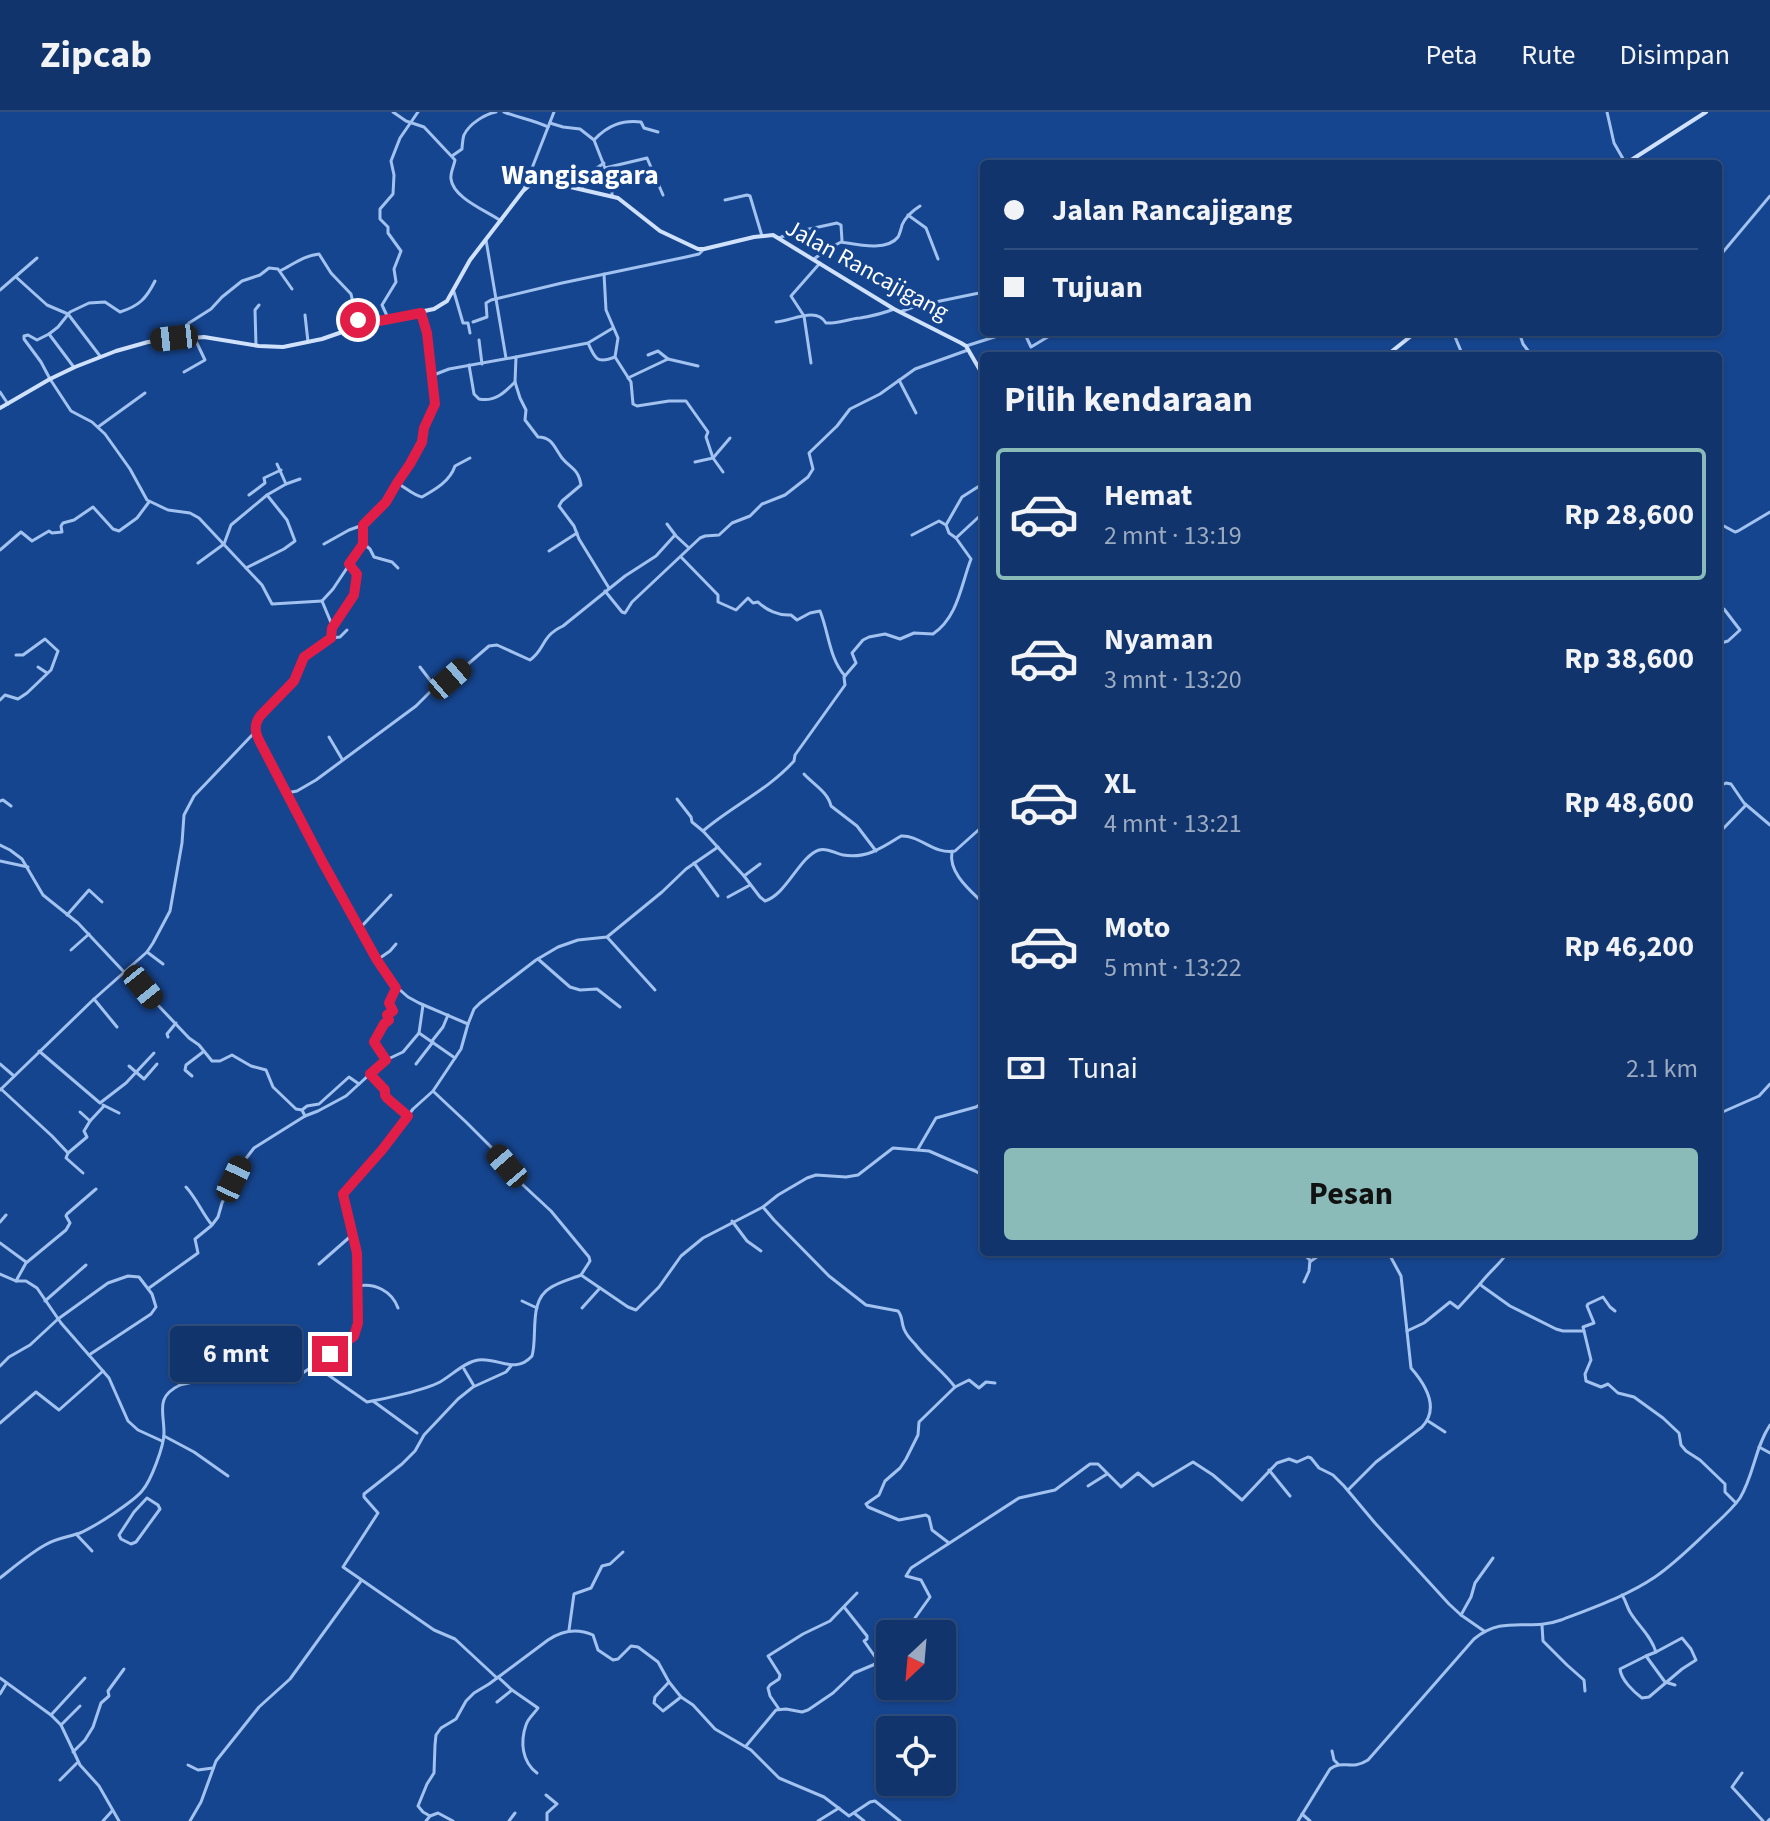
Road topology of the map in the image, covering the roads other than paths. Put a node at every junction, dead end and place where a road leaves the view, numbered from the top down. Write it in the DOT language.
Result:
graph roads {
  1 [pos="393,112"];
  2 [pos="418,112"];
  3 [pos="496,112"];
  4 [pos="504,112"];
  5 [pos="554,112"];
  6 [pos="1607,112"];
  7 [pos="1706,112"];
  8 [pos="410,123"];
  9 [pos="549,125"];
  10 [pos="658,132"];
  11 [pos="594,140"];
  12 [pos="452,156"];
  13 [pos="1624,160"];
  14 [pos="1632,160"];
  15 [pos="605,165"];
  16 [pos="582,189"];
  17 [pos="523,191"];
  18 [pos="663,195"];
  19 [pos="1770,196"];
  20 [pos="611,197"];
  21 [pos="725,200"];
  22 [pos="920,206"];
  23 [pos="908,215"];
  24 [pos="501,221"];
  25 [pos="762,236"];
  26 [pos="779,238"];
  27 [pos="486,240"];
  28 [pos="842,242"];
  29 [pos="704,249"];
  30 [pos="1722,253"];
  31 [pos="37,258"];
  32 [pos="938,259"];
  33 [pos="817,261"];
  34 [pos="280,271"];
  35 [pos="604,274"];
  36 [pos="16,277"];
  37 [pos="155,281"];
  38 [pos="292,289"];
  39 [pos="0,290"];
  40 [pos="453,290"];
  41 [pos="980,293"];
  42 [pos="497,299"];
  43 [pos="259,305"];
  44 [pos="894,309"];
  45 [pos="900,312"];
  46 [pos="421,313"];
  47 [pos="68,314"];
  48 [pos="305,315"];
  49 [pos="804,316"];
  50 [pos="388,318"];
  51 [pos="473,322"];
  52 [pos="776,322"];
  53 [pos="358,325"];
  54 [pos="613,328"];
  55 [pos="470,333"];
  56 [pos="49,334"];
  57 [pos="998,336"];
  58 [pos="1026,336"];
  59 [pos="1049,336"];
  60 [pos="1411,336"];
  61 [pos="194,337"];
  62 [pos="174,338"];
  63 [pos="479,340"];
  64 [pos="308,342"];
  65 [pos="588,343"];
  66 [pos="256,346"];
  67 [pos="967,348"];
  68 [pos="1391,352"];
  69 [pos="648,355"];
  70 [pos="100,356"];
  71 [pos="516,357"];
  72 [pos="615,357"];
  73 [pos="506,358"];
  74 [pos="668,359"];
  75 [pos="811,363"];
  76 [pos="482,364"];
  77 [pos="469,365"];
  78 [pos="698,366"];
  79 [pos="75,367"];
  80 [pos="980,370"];
  81 [pos="184,372"];
  82 [pos="431,376"];
  83 [pos="628,378"];
  84 [pos="50,379"];
  85 [pos="899,380"];
  86 [pos="515,382"];
  87 [pos="0,392"];
  88 [pos="145,393"];
  89 [pos="8,404"];
  90 [pos="0,408"];
  91 [pos="916,413"];
  92 [pos="98,427"];
  93 [pos="730,438"];
  94 [pos="470,458"];
  95 [pos="713,458"];
  96 [pos="695,462"];
  97 [pos="277,464"];
  98 [pos="281,470"];
  99 [pos="723,472"];
  100 [pos="300,479"];
  101 [pos="397,483"];
  102 [pos="286,484"];
  103 [pos="980,485"];
  104 [pos="249,495"];
  105 [pos="267,495"];
  106 [pos="150,502"];
  107 [pos="1770,512"];
  108 [pos="980,516"];
  109 [pos="667,524"];
  110 [pos="363,525"];
  111 [pos="946,525"];
  112 [pos="1722,525"];
  113 [pos="577,533"];
  114 [pos="675,535"];
  115 [pos="912,535"];
  116 [pos="956,538"];
  117 [pos="224,544"];
  118 [pos="324,544"];
  119 [pos="363,544"];
  120 [pos="689,548"];
  121 [pos="0,550"];
  122 [pos="549,551"];
  123 [pos="680,556"];
  124 [pos="198,563"];
  125 [pos="349,564"];
  126 [pos="246,568"];
  127 [pos="398,568"];
  128 [pos="607,590"];
  129 [pos="322,601"];
  130 [pos="1724,609"];
  131 [pos="332,628"];
  132 [pos="347,630"];
  133 [pos="331,638"];
  134 [pos="1722,643"];
  135 [pos="16,655"];
  136 [pos="38,667"];
  137 [pos="420,667"];
  138 [pos="47,673"];
  139 [pos="845,676"];
  140 [pos="436,688"];
  141 [pos="0,700"];
  142 [pos="255,732"];
  143 [pos="329,737"];
  144 [pos="342,759"];
  145 [pos="804,774"];
  146 [pos="1722,785"];
  147 [pos="287,793"];
  148 [pos="677,799"];
  149 [pos="0,801"];
  150 [pos="1746,805"];
  151 [pos="11,806"];
  152 [pos="1770,825"];
  153 [pos="980,829"];
  154 [pos="1722,830"];
  155 [pos="703,831"];
  156 [pos="0,845"];
  157 [pos="718,847"];
  158 [pos="876,851"];
  159 [pos="952,852"];
  160 [pos="0,861"];
  161 [pos="694,863"];
  162 [pos="760,864"];
  163 [pos="28,867"];
  164 [pos="744,876"];
  165 [pos="750,885"];
  166 [pos="391,895"];
  167 [pos="718,896"];
  168 [pos="728,897"];
  169 [pos="980,900"];
  170 [pos="102,902"];
  171 [pos="67,915"];
  172 [pos="360,928"];
  173 [pos="89,934"];
  174 [pos="607,937"];
  175 [pos="396,944"];
  176 [pos="71,950"];
  177 [pos="147,952"];
  178 [pos="538,959"];
  179 [pos="377,960"];
  180 [pos="163,964"];
  181 [pos="126,971"];
  182 [pos="396,988"];
  183 [pos="655,990"];
  184 [pos="94,999"];
  185 [pos="423,1004"];
  186 [pos="620,1007"];
  187 [pos="448,1015"];
  188 [pos="176,1023"];
  189 [pos="468,1024"];
  190 [pos="117,1027"];
  191 [pos="419,1033"];
  192 [pos="168,1037"];
  193 [pos="433,1042"];
  194 [pos="39,1051"];
  195 [pos="203,1052"];
  196 [pos="154,1053"];
  197 [pos="455,1058"];
  198 [pos="386,1060"];
  199 [pos="0,1064"];
  200 [pos="157,1064"];
  201 [pos="416,1064"];
  202 [pos="129,1066"];
  203 [pos="135,1072"];
  204 [pos="370,1074"];
  205 [pos="14,1076"];
  206 [pos="192,1076"];
  207 [pos="359,1084"];
  208 [pos="1770,1084"];
  209 [pos="0,1090"];
  210 [pos="433,1091"];
  211 [pos="102,1104"];
  212 [pos="980,1104"];
  213 [pos="302,1110"];
  214 [pos="80,1112"];
  215 [pos="1722,1112"];
  216 [pos="119,1113"];
  217 [pos="305,1116"];
  218 [pos="408,1116"];
  219 [pos="90,1121"];
  220 [pos="918,1149"];
  221 [pos="68,1153"];
  222 [pos="83,1173"];
  223 [pos="980,1174"];
  224 [pos="186,1187"];
  225 [pos="96,1189"];
  226 [pos="763,1207"];
  227 [pos="6,1215"];
  228 [pos="732,1221"];
  229 [pos="0,1222"];
  230 [pos="212,1225"];
  231 [pos="352,1235"];
  232 [pos="0,1243"];
  233 [pos="761,1251"];
  234 [pos="1306,1256"];
  235 [pos="1317,1256"];
  236 [pos="1390,1256"];
  237 [pos="1506,1256"];
  238 [pos="1310,1260"];
  239 [pos="26,1263"];
  240 [pos="319,1264"];
  241 [pos="86,1265"];
  242 [pos="0,1274"];
  243 [pos="581,1275"];
  244 [pos="16,1281"];
  245 [pos="1304,1282"];
  246 [pos="1480,1284"];
  247 [pos="358,1286"];
  248 [pos="149,1288"];
  249 [pos="600,1288"];
  250 [pos="45,1301"];
  251 [pos="522,1301"];
  252 [pos="398,1308"];
  253 [pos="537,1308"];
  254 [pos="582,1308"];
  255 [pos="1615,1311"];
  256 [pos="58,1319"];
  257 [pos="1407,1331"];
  258 [pos="1584,1331"];
  259 [pos="89,1355"];
  260 [pos="314,1365"];
  261 [pos="0,1366"];
  262 [pos="512,1366"];
  263 [pos="463,1368"];
  264 [pos="103,1371"];
  265 [pos="995,1383"];
  266 [pos="474,1386"];
  267 [pos="955,1387"];
  268 [pos="373,1401"];
  269 [pos="1428,1421"];
  270 [pos="0,1423"];
  271 [pos="1770,1425"];
  272 [pos="1445,1432"];
  273 [pos="417,1433"];
  274 [pos="163,1438"];
  275 [pos="1759,1447"];
  276 [pos="1770,1453"];
  277 [pos="1269,1470"];
  278 [pos="1107,1474"];
  279 [pos="228,1476"];
  280 [pos="1088,1486"];
  281 [pos="1348,1490"];
  282 [pos="1290,1496"];
  283 [pos="1736,1503"];
  284 [pos="124,1505"];
  285 [pos="134,1512"];
  286 [pos="76,1534"];
  287 [pos="949,1543"];
  288 [pos="92,1551"];
  289 [pos="623,1552"];
  290 [pos="1493,1558"];
  291 [pos="0,1578"];
  292 [pos="361,1581"];
  293 [pos="857,1593"];
  294 [pos="1622,1595"];
  295 [pos="844,1607"];
  296 [pos="1461,1615"];
  297 [pos="914,1620"];
  298 [pos="1542,1625"];
  299 [pos="569,1630"];
  300 [pos="1484,1631"];
  301 [pos="1656,1652"];
  302 [pos="1646,1656"];
  303 [pos="876,1659"];
  304 [pos="876,1663"];
  305 [pos="124,1669"];
  306 [pos="497,1677"];
  307 [pos="0,1678"];
  308 [pos="85,1678"];
  309 [pos="669,1682"];
  310 [pos="1665,1682"];
  311 [pos="6,1684"];
  312 [pos="1675,1685"];
  313 [pos="512,1690"];
  314 [pos="1585,1691"];
  315 [pos="0,1694"];
  316 [pos="681,1697"];
  317 [pos="497,1702"];
  318 [pos="80,1706"];
  319 [pos="779,1709"];
  320 [pos="51,1715"];
  321 [pos="61,1725"];
  322 [pos="746,1746"];
  323 [pos="1332,1751"];
  324 [pos="73,1752"];
  325 [pos="79,1762"];
  326 [pos="1338,1764"];
  327 [pos="188,1765"];
  328 [pos="213,1768"];
  329 [pos="537,1773"];
  330 [pos="1742,1773"];
  331 [pos="60,1780"];
  332 [pos="546,1795"];
  333 [pos="839,1808"];
  334 [pos="112,1811"];
  335 [pos="515,1813"];
  336 [pos="854,1813"];
  337 [pos="1302,1814"];
  338 [pos="430,1816"];
  339 [pos="1767,1820"];
  340 [pos="103,1821"];
  341 [pos="119,1821"];
  342 [pos="190,1821"];
  343 [pos="426,1821"];
  344 [pos="453,1821"];
  345 [pos="509,1821"];
  346 [pos="547,1821"];
  347 [pos="818,1821"];
  348 [pos="864,1821"];
  349 [pos="900,1821"];
  350 [pos="1298,1821"];
  351 [pos="1310,1821"];
  1 -- 8 [label="street"];
  2 -- 8 [label="street"];
  3 -- 12 [label="street"];
  4 -- 9 [label="street"];
  5 -- 9 [label="street"];
  6 -- 13 [label="street"];
  7 -- 14 [label="main road"];
  8 -- 12 [label="street"];
  8 -- 50 [label="street"];
  9 -- 11 [label="street"];
  9 -- 17 [label="street"];
  10 -- 11 [label="street"];
  11 -- 15 [label="street"];
  12 -- 24 [label="street"];
  15 -- 16 [label="street"];
  15 -- 18 [label="street"];
  15 -- 20 [label="street"];
  16 -- 17 [label="main road"];
  16 -- 20 [label="main road"];
  17 -- 24 [label="main road"];
  19 -- 30 [label="street"];
  20 -- 29 [label="main road"];
  21 -- 25 [label="street"];
  22 -- 23 [label="street"];
  23 -- 28 [label="street"];
  23 -- 32 [label="street"];
  24 -- 27 [label="main road"];
  25 -- 26 [label="main road, Jalan Rancajigang"];
  25 -- 29 [label="main road, Jalan Rancajigang"];
  26 -- 28 [label="street"];
  26 -- 33 [label="main road, Jalan Rancajigang"];
  27 -- 40 [label="main road"];
  27 -- 42 [label="street"];
  28 -- 33 [label="street"];
  29 -- 35 [label="street"];
  31 -- 36 [label="street"];
  33 -- 44 [label="main road, Jalan Rancajigang"];
  33 -- 49 [label="street"];
  34 -- 38 [label="street"];
  34 -- 53 [label="street"];
  34 -- 62 [label="street"];
  35 -- 42 [label="street"];
  35 -- 54 [label="street"];
  36 -- 39 [label="street"];
  36 -- 47 [label="street"];
  37 -- 47 [label="street"];
  40 -- 46 [label="main road"];
  40 -- 55 [label="street"];
  41 -- 45 [label="street"];
  42 -- 51 [label="street"];
  42 -- 73 [label="street"];
  43 -- 66 [label="street"];
  44 -- 45 [label="main road, Jalan Rancajigang"];
  44 -- 49 [label="street"];
  45 -- 67 [label="main road, Jalan Rancajigang"];
  46 -- 50 [label="main road"];
  46 -- 82 [label="street"];
  47 -- 56 [label="street"];
  47 -- 70 [label="street"];
  48 -- 64 [label="street"];
  49 -- 52 [label="street"];
  49 -- 75 [label="street"];
  50 -- 53 [label="main road"];
  53 -- 64 [label="main road"];
  54 -- 65 [label="street"];
  54 -- 72 [label="street"];
  56 -- 79 [label="street"];
  56 -- 84 [label="street"];
  57 -- 67 [label="street"];
  58 -- 59 [label="street"];
  60 -- 68 [label="main road"];
  61 -- 62 [label="main road"];
  61 -- 66 [label="main road"];
  61 -- 81 [label="street"];
  62 -- 70 [label="main road"];
  63 -- 76 [label="street"];
  64 -- 66 [label="main road"];
  65 -- 71 [label="street"];
  65 -- 72 [label="street"];
  67 -- 80 [label="main road"];
  67 -- 85 [label="street"];
  69 -- 74 [label="street"];
  70 -- 79 [label="main road"];
  71 -- 73 [label="street"];
  71 -- 86 [label="street"];
  72 -- 83 [label="street"];
  73 -- 76 [label="street"];
  74 -- 78 [label="street"];
  74 -- 83 [label="street"];
  76 -- 77 [label="street"];
  77 -- 82 [label="street"];
  77 -- 86 [label="street"];
  79 -- 84 [label="main road"];
  82 -- 101 [label="street"];
  83 -- 95 [label="street"];
  84 -- 89 [label="main road"];
  84 -- 92 [label="street"];
  85 -- 91 [label="street"];
  85 -- 120 [label="street"];
  86 -- 113 [label="street"];
  87 -- 89 [label="street"];
  88 -- 92 [label="street"];
  89 -- 90 [label="main road"];
  92 -- 106 [label="street"];
  93 -- 95 [label="street"];
  94 -- 101 [label="street"];
  95 -- 96 [label="street"];
  95 -- 99 [label="street"];
  97 -- 98 [label="street"];
  98 -- 102 [label="street"];
  98 -- 104 [label="street"];
  100 -- 102 [label="street"];
  101 -- 110 [label="street"];
  102 -- 105 [label="street"];
  103 -- 111 [label="street"];
  105 -- 117 [label="street"];
  105 -- 126 [label="street"];
  106 -- 117 [label="street"];
  106 -- 121 [label="street"];
  107 -- 112 [label="street"];
  108 -- 116 [label="street"];
  109 -- 114 [label="street"];
  110 -- 118 [label="street"];
  110 -- 119 [label="street"];
  111 -- 115 [label="street"];
  111 -- 116 [label="street"];
  113 -- 122 [label="street"];
  113 -- 128 [label="street"];
  114 -- 120 [label="street"];
  114 -- 128 [label="street"];
  116 -- 139 [label="street"];
  117 -- 124 [label="street"];
  117 -- 126 [label="street"];
  119 -- 125 [label="street"];
  119 -- 127 [label="street"];
  120 -- 123 [label="street"];
  123 -- 128 [label="street"];
  123 -- 139 [label="street"];
  125 -- 129 [label="street"];
  125 -- 131 [label="street"];
  126 -- 129 [label="street"];
  128 -- 140 [label="street"];
  129 -- 131 [label="street"];
  130 -- 134 [label="street"];
  131 -- 133 [label="street"];
  132 -- 133 [label="street"];
  133 -- 142 [label="street"];
  135 -- 138 [label="street"];
  136 -- 138 [label="street"];
  137 -- 140 [label="street"];
  138 -- 141 [label="street"];
  139 -- 155 [label="street"];
  140 -- 144 [label="street"];
  142 -- 147 [label="street"];
  142 -- 177 [label="street"];
  143 -- 144 [label="street"];
  144 -- 147 [label="street"];
  145 -- 158 [label="street"];
  146 -- 150 [label="street"];
  147 -- 172 [label="street"];
  148 -- 155 [label="street"];
  149 -- 151 [label="street"];
  150 -- 152 [label="street"];
  150 -- 154 [label="street"];
  153 -- 159 [label="street"];
  155 -- 157 [label="street"];
  156 -- 163 [label="street"];
  157 -- 161 [label="street"];
  157 -- 164 [label="street"];
  158 -- 159 [label="street"];
  158 -- 165 [label="street"];
  159 -- 169 [label="street"];
  160 -- 163 [label="street"];
  161 -- 167 [label="street"];
  161 -- 174 [label="street"];
  162 -- 164 [label="street"];
  163 -- 171 [label="street"];
  164 -- 165 [label="street"];
  165 -- 168 [label="street"];
  166 -- 172 [label="street"];
  170 -- 171 [label="street"];
  171 -- 173 [label="street"];
  172 -- 179 [label="street"];
  173 -- 176 [label="street"];
  173 -- 181 [label="street"];
  174 -- 178 [label="street"];
  174 -- 183 [label="street"];
  175 -- 179 [label="street"];
  177 -- 180 [label="street"];
  177 -- 181 [label="street"];
  178 -- 186 [label="street"];
  178 -- 189 [label="street"];
  179 -- 182 [label="street"];
  181 -- 184 [label="street"];
  181 -- 188 [label="street"];
  182 -- 185 [label="street"];
  182 -- 198 [label="street"];
  184 -- 190 [label="street"];
  184 -- 194 [label="street"];
  185 -- 187 [label="street"];
  185 -- 191 [label="street"];
  187 -- 189 [label="street"];
  187 -- 193 [label="street"];
  188 -- 192 [label="street"];
  188 -- 195 [label="street"];
  189 -- 197 [label="street"];
  191 -- 193 [label="street"];
  191 -- 198 [label="street"];
  193 -- 197 [label="street"];
  193 -- 201 [label="street"];
  194 -- 205 [label="street"];
  194 -- 211 [label="street"];
  195 -- 206 [label="street"];
  195 -- 213 [label="street"];
  196 -- 203 [label="street"];
  197 -- 210 [label="street"];
  198 -- 204 [label="street"];
  199 -- 205 [label="street"];
  200 -- 203 [label="street"];
  202 -- 203 [label="street"];
  203 -- 211 [label="street"];
  204 -- 207 [label="street"];
  204 -- 218 [label="street"];
  205 -- 209 [label="street"];
  207 -- 213 [label="street"];
  207 -- 217 [label="street"];
  208 -- 215 [label="street"];
  209 -- 221 [label="street"];
  210 -- 218 [label="street"];
  210 -- 243 [label="street"];
  211 -- 216 [label="street"];
  211 -- 219 [label="street"];
  212 -- 220 [label="street"];
  213 -- 217 [label="street"];
  214 -- 219 [label="street"];
  217 -- 230 [label="street"];
  218 -- 231 [label="street"];
  219 -- 221 [label="street"];
  220 -- 223 [label="street"];
  220 -- 226 [label="street"];
  221 -- 222 [label="street"];
  224 -- 230 [label="street"];
  225 -- 239 [label="street"];
  226 -- 228 [label="street"];
  226 -- 267 [label="street"];
  227 -- 229 [label="street"];
  228 -- 233 [label="street"];
  228 -- 249 [label="street"];
  230 -- 248 [label="street"];
  231 -- 240 [label="street"];
  231 -- 247 [label="street"];
  232 -- 239 [label="street"];
  234 -- 238 [label="street"];
  235 -- 238 [label="street"];
  236 -- 257 [label="street"];
  237 -- 246 [label="street"];
  238 -- 245 [label="street"];
  239 -- 244 [label="street"];
  241 -- 250 [label="street"];
  242 -- 244 [label="street"];
  243 -- 249 [label="street"];
  243 -- 253 [label="street"];
  244 -- 250 [label="street"];
  246 -- 257 [label="street"];
  246 -- 258 [label="street"];
  247 -- 252 [label="street"];
  247 -- 260 [label="street"];
  248 -- 256 [label="street"];
  248 -- 259 [label="street"];
  249 -- 254 [label="street"];
  250 -- 256 [label="street"];
  251 -- 253 [label="street"];
  253 -- 262 [label="street"];
  255 -- 258 [label="street"];
  256 -- 259 [label="street"];
  256 -- 261 [label="street"];
  257 -- 269 [label="street"];
  258 -- 283 [label="street"];
  259 -- 264 [label="street"];
  260 -- 268 [label="street"];
  260 -- 274 [label="street"];
  262 -- 263 [label="street"];
  262 -- 266 [label="street"];
  263 -- 266 [label="street"];
  263 -- 268 [label="street"];
  264 -- 270 [label="street"];
  264 -- 274 [label="street"];
  265 -- 267 [label="street"];
  266 -- 292 [label="street"];
  267 -- 287 [label="street"];
  268 -- 273 [label="street"];
  269 -- 272 [label="street"];
  269 -- 281 [label="street"];
  271 -- 275 [label="street"];
  274 -- 279 [label="street"];
  274 -- 284 [label="street"];
  275 -- 276 [label="street"];
  275 -- 283 [label="street"];
  277 -- 278 [label="street"];
  277 -- 281 [label="street"];
  277 -- 282 [label="street"];
  278 -- 280 [label="street"];
  278 -- 287 [label="street"];
  281 -- 296 [label="street"];
  283 -- 294 [label="street"];
  284 -- 285 [label="street"];
  284 -- 286 [label="street"];
  285 -- 285 [label="street"];
  286 -- 288 [label="street"];
  286 -- 291 [label="street"];
  287 -- 297 [label="street"];
  289 -- 299 [label="street"];
  290 -- 296 [label="street"];
  292 -- 306 [label="street"];
  292 -- 328 [label="street"];
  293 -- 295 [label="street"];
  294 -- 298 [label="street"];
  294 -- 301 [label="street"];
  295 -- 303 [label="street"];
  295 -- 319 [label="street"];
  296 -- 300 [label="street"];
  298 -- 300 [label="street"];
  298 -- 314 [label="street"];
  299 -- 306 [label="street"];
  299 -- 309 [label="street"];
  300 -- 326 [label="street"];
  301 -- 302 [label="street"];
  301 -- 310 [label="street"];
  302 -- 310 [label="street"];
  302 -- 310 [label="street"];
  304 -- 319 [label="street"];
  305 -- 324 [label="street"];
  306 -- 313 [label="street"];
  306 -- 338 [label="street"];
  307 -- 311 [label="street"];
  308 -- 320 [label="street"];
  309 -- 316 [label="street"];
  309 -- 316 [label="street"];
  310 -- 312 [label="street"];
  311 -- 315 [label="street"];
  311 -- 320 [label="street"];
  313 -- 317 [label="street"];
  313 -- 329 [label="street"];
  316 -- 322 [label="street"];
  318 -- 321 [label="street"];
  319 -- 322 [label="street"];
  320 -- 321 [label="street"];
  321 -- 324 [label="street"];
  322 -- 333 [label="street"];
  323 -- 326 [label="street"];
  324 -- 325 [label="street"];
  325 -- 331 [label="street"];
  325 -- 334 [label="street"];
  326 -- 337 [label="street"];
  327 -- 328 [label="street"];
  328 -- 342 [label="street"];
  330 -- 339 [label="street"];
  332 -- 346 [label="street"];
  333 -- 336 [label="street"];
  333 -- 347 [label="street"];
  334 -- 340 [label="street"];
  334 -- 341 [label="street"];
  335 -- 345 [label="street"];
  336 -- 348 [label="street"];
  336 -- 349 [label="street"];
  337 -- 350 [label="street"];
  337 -- 351 [label="street"];
  338 -- 343 [label="street"];
  338 -- 344 [label="street"];
}
